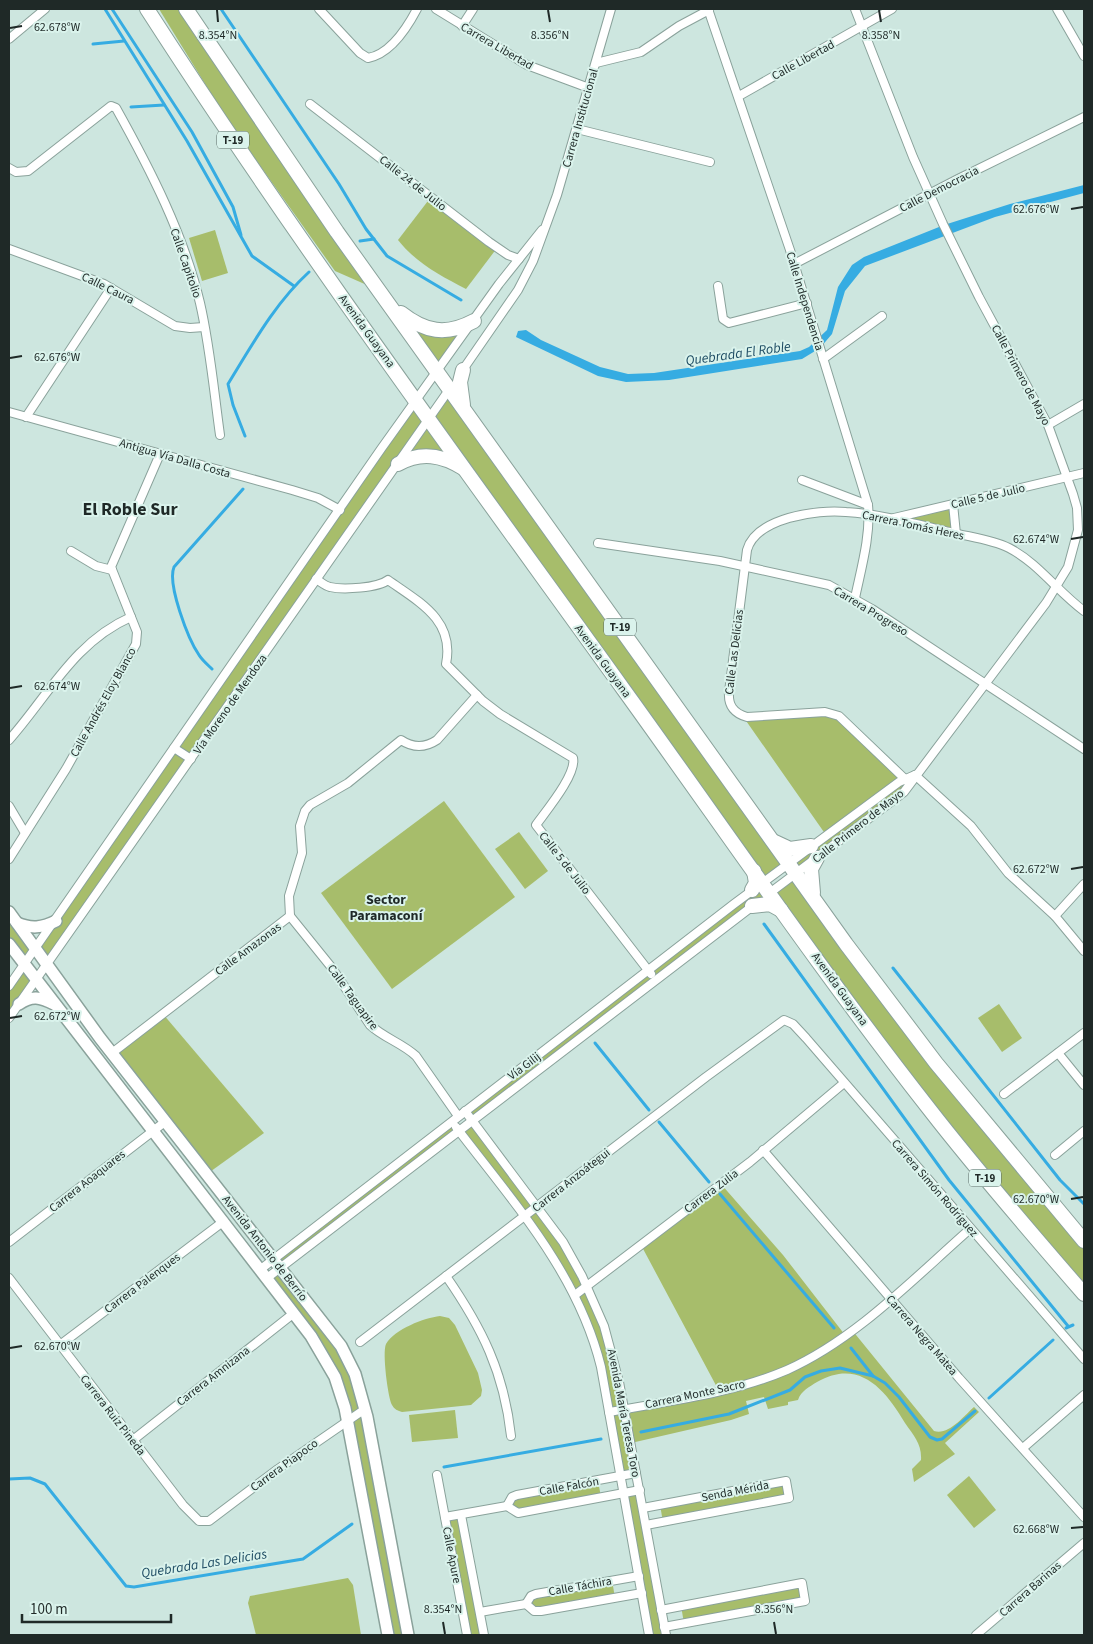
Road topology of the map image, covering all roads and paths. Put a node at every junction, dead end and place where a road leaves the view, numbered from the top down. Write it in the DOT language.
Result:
graph roads {
  1 [pos="45,9"];
  2 [pos="147,9"];
  3 [pos="186,9"];
  4 [pos="319,9"];
  5 [pos="417,9"];
  6 [pos="436,9"];
  7 [pos="474,9"];
  8 [pos="611,9"];
  9 [pos="855,9"];
  10 [pos="892,9"];
  11 [pos="1057,9"];
  12 [pos="708,10"];
  13 [pos="462,26"];
  14 [pos="862,26"];
  15 [pos="9,39"];
  16 [pos="1084,56"];
  17 [pos="596,63"];
  18 [pos="589,88"];
  19 [pos="739,96"];
  20 [pos="310,104"];
  21 [pos="1084,117"];
  22 [pos="577,129"];
  23 [pos="710,162"];
  24 [pos="9,168"];
  25 [pos="929,193"];
  26 [pos="546,226"];
  27 [pos="9,249"];
  28 [pos="518,259"];
  29 [pos="794,264"];
  30 [pos="718,286"];
  31 [pos="111,288"];
  32 [pos="806,303"];
  33 [pos="389,304"];
  34 [pos="882,316"];
  35 [pos="474,321"];
  36 [pos="204,327"];
  37 [pos="823,359"];
  38 [pos="463,370"];
  39 [pos="438,372"];
  40 [pos="450,389"];
  41 [pos="416,400"];
  42 [pos="1084,404"];
  43 [pos="465,411"];
  44 [pos="9,412"];
  45 [pos="26,417"];
  46 [pos="430,418"];
  47 [pos="1048,425"];
  48 [pos="220,435"];
  49 [pos="160,454"];
  50 [pos="398,464"];
  51 [pos="466,469"];
  52 [pos="1084,473"];
  53 [pos="1067,477"];
  54 [pos="802,480"];
  55 [pos="953,504"];
  56 [pos="868,505"];
  57 [pos="340,510"];
  58 [pos="868,515"];
  59 [pos="891,519"];
  60 [pos="1081,530"];
  61 [pos="956,534"];
  62 [pos="598,543"];
  63 [pos="72,551"];
  64 [pos="745,565"];
  65 [pos="112,570"];
  66 [pos="316,579"];
  67 [pos="1056,587"];
  68 [pos="855,598"];
  69 [pos="1084,611"];
  70 [pos="131,617"];
  71 [pos="985,684"];
  72 [pos="477,695"];
  73 [pos="9,740"];
  74 [pos="174,748"];
  75 [pos="1084,749"];
  76 [pos="191,759"];
  77 [pos="915,775"];
  78 [pos="908,782"];
  79 [pos="9,806"];
  80 [pos="25,833"];
  81 [pos="775,842"];
  82 [pos="814,852"];
  83 [pos="9,859"];
  84 [pos="793,868"];
  85 [pos="1084,884"];
  86 [pos="762,889"];
  87 [pos="815,899"];
  88 [pos="752,906"];
  89 [pos="9,912"];
  90 [pos="786,914"];
  91 [pos="290,916"];
  92 [pos="1055,916"];
  93 [pos="56,921"];
  94 [pos="17,923"];
  95 [pos="9,944"];
  96 [pos="36,949"];
  97 [pos="1084,951"];
  98 [pos="24,964"];
  99 [pos="47,964"];
  100 [pos="648,970"];
  101 [pos="36,980"];
  102 [pos="655,980"];
  103 [pos="9,986"];
  104 [pos="19,1004"];
  105 [pos="57,1006"];
  106 [pos="9,1018"];
  107 [pos="784,1020"];
  108 [pos="1084,1033"];
  109 [pos="112,1053"];
  110 [pos="1058,1053"];
  111 [pos="844,1083"];
  112 [pos="1084,1085"];
  113 [pos="1004,1094"];
  114 [pos="465,1111"];
  115 [pos="455,1119"];
  116 [pos="472,1120"];
  117 [pos="166,1121"];
  118 [pos="459,1130"];
  119 [pos="154,1131"];
  120 [pos="1084,1131"];
  121 [pos="763,1150"];
  122 [pos="1055,1155"];
  123 [pos="537,1207"];
  124 [pos="524,1216"];
  125 [pos="224,1221"];
  126 [pos="970,1229"];
  127 [pos="1084,1241"];
  128 [pos="9,1242"];
  129 [pos="278,1263"];
  130 [pos="264,1274"];
  131 [pos="446,1276"];
  132 [pos="9,1278"];
  133 [pos="587,1286"];
  134 [pos="575,1294"];
  135 [pos="1084,1294"];
  136 [pos="891,1298"];
  137 [pos="294,1313"];
  138 [pos="360,1342"];
  139 [pos="60,1346"];
  140 [pos="1084,1359"];
  141 [pos="1084,1395"];
  142 [pos="365,1409"];
  143 [pos="624,1409"];
  144 [pos="609,1412"];
  145 [pos="348,1420"];
  146 [pos="511,1436"];
  147 [pos="133,1440"];
  148 [pos="1023,1448"];
  149 [pos="636,1473"];
  150 [pos="437,1475"];
  151 [pos="621,1476"];
  152 [pos="640,1490"];
  153 [pos="624,1493"];
  154 [pos="507,1506"];
  155 [pos="643,1508"];
  156 [pos="461,1515"];
  157 [pos="445,1517"];
  158 [pos="1084,1517"];
  159 [pos="204,1522"];
  160 [pos="646,1525"];
  161 [pos="1084,1543"];
  162 [pos="639,1576"];
  163 [pos="642,1593"];
  164 [pos="526,1604"];
  165 [pos="661,1610"];
  166 [pos="480,1612"];
  167 [pos="665,1631"];
  168 [pos="388,1635"];
  169 [pos="408,1635"];
  170 [pos="467,1635"];
  171 [pos="484,1635"];
  172 [pos="649,1635"];
  173 [pos="976,1635"];
  1 -- 15 [label="street"];
  2 -- 41 [label="highway, Avenida Guayana / T-19"];
  3 -- 33 [label="highway, T-19"];
  4 -- 5 [label="street"];
  6 -- 13 [label="street, Carrera Libertad"];
  7 -- 13 [label="street"];
  8 -- 17 [label="street, Carrera Institucional"];
  9 -- 14 [label="street, Calle Primero de Mayo"];
  10 -- 14 [label="street, Calle Libertad"];
  11 -- 16 [label="street"];
  12 -- 17 [label="street"];
  12 -- 19 [label="street, Calle Independencia"];
  13 -- 18 [label="street, Carrera Libertad"];
  14 -- 19 [label="street, Calle Libertad"];
  14 -- 25 [label="street, Calle Primero de Mayo"];
  17 -- 18 [label="street, Carrera Institucional"];
  18 -- 22 [label="street, Carrera Institucional"];
  19 -- 29 [label="street, Calle Independencia"];
  20 -- 28 [label="street, Calle 24 de Julio"];
  21 -- 25 [label="street, Calle Democracia"];
  22 -- 23 [label="street"];
  22 -- 26 [label="street, Carrera Institucional"];
  24 -- 36 [label="street, Calle Capitolio"];
  25 -- 29 [label="street, Calle Democracia"];
  25 -- 47 [label="street, Calle Primero de Mayo"];
  26 -- 28 [label="street, Carrera Institucional"];
  26 -- 38 [label="street, Carrera Institucional"];
  27 -- 31 [label="street, Calle Caura"];
  28 -- 35 [label="street, Carrera Institucional"];
  29 -- 32 [label="street, Calle Independencia"];
  30 -- 32 [label="street"];
  31 -- 36 [label="street, Calle Caura"];
  31 -- 45 [label="street"];
  32 -- 37 [label="street, Calle Independencia"];
  33 -- 35 [label="highway"];
  33 -- 39 [label="highway, T-19"];
  34 -- 37 [label="street"];
  35 -- 39 [label="street, Carrera Institucional"];
  36 -- 48 [label="street, Calle Capitolio"];
  37 -- 56 [label="street, Calle Independencia"];
  38 -- 40 [label="street, Carrera Institucional"];
  38 -- 43 [label="highway"];
  39 -- 40 [label="highway, T-19"];
  39 -- 41 [label="street, Vía Moreno de Mendoza"];
  40 -- 43 [label="highway, T-19"];
  40 -- 46 [label="street, Vía Moreno de Mendoza"];
  41 -- 46 [label="highway, Avenida Guayana / T-19"];
  41 -- 57 [label="street, Vía Moreno de Mendoza"];
  42 -- 47 [label="street"];
  43 -- 81 [label="highway, T-19"];
  44 -- 45 [label="street, Antigua Vía Dalla Costa"];
  45 -- 49 [label="street, Antigua Vía Dalla Costa"];
  46 -- 50 [label="street, Vía Moreno de Mendoza"];
  46 -- 51 [label="highway, Avenida Guayana / T-19"];
  47 -- 53 [label="street, Calle Primero de Mayo"];
  49 -- 57 [label="street, Antigua Vía Dalla Costa"];
  49 -- 65 [label="street"];
  50 -- 51 [label="highway"];
  50 -- 66 [label="street, Vía Moreno de Mendoza"];
  51 -- 86 [label="highway, Avenida Guayana / T-19"];
  52 -- 53 [label="street, Calle 5 de Julio"];
  53 -- 55 [label="street, Calle 5 de Julio"];
  53 -- 60 [label="street, Calle Primero de Mayo"];
  54 -- 56 [label="street"];
  55 -- 59 [label="street, Calle 5 de Julio"];
  55 -- 61 [label="street"];
  56 -- 58 [label="street, Calle Independencia"];
  57 -- 74 [label="street, Vía Moreno de Mendoza"];
  58 -- 59 [label="street, Carrera Tomás Heres"];
  58 -- 64 [label="street, Carrera Tomás Heres"];
  58 -- 68 [label="street, Calle Independencia"];
  59 -- 61 [label="street, Carrera Tomás Heres"];
  60 -- 67 [label="street, Calle Primero de Mayo"];
  61 -- 67 [label="street, Carrera Tomás Heres"];
  62 -- 64 [label="street, Carrera Progreso"];
  63 -- 65 [label="street"];
  64 -- 68 [label="street, Carrera Progreso"];
  64 -- 78 [label="street, Calle Las Delicias"];
  65 -- 70 [label="street, Calle Andrés Eloy Blanco"];
  66 -- 72 [label="street, Calle 5 de Julio"];
  66 -- 76 [label="street, Vía Moreno de Mendoza"];
  67 -- 69 [label="street, Carrera Tomás Heres"];
  67 -- 71 [label="street, Calle Primero de Mayo"];
  68 -- 71 [label="street, Carrera Progreso"];
  70 -- 73 [label="street"];
  70 -- 80 [label="street, Calle Andrés Eloy Blanco"];
  71 -- 75 [label="street, Carrera Progreso"];
  71 -- 77 [label="street, Calle Primero de Mayo"];
  72 -- 91 [label="street, Calle Amazonas"];
  72 -- 100 [label="street, Calle 5 de Julio"];
  74 -- 76 [label="street"];
  74 -- 93 [label="street, Vía Moreno de Mendoza"];
  76 -- 99 [label="street, Vía Moreno de Mendoza"];
  77 -- 78 [label="street, Calle Primero de Mayo"];
  77 -- 92 [label="street"];
  78 -- 82 [label="street, Calle Primero de Mayo"];
  78 -- 82 [label="street, Calle Primero de Mayo"];
  79 -- 80 [label="street"];
  80 -- 83 [label="street, Calle Andrés Eloy Blanco"];
  81 -- 82 [label="highway"];
  81 -- 84 [label="highway, T-19"];
  82 -- 84 [label="street, Calle Primero de Mayo"];
  82 -- 84 [label="street, Calle Primero de Mayo"];
  82 -- 87 [label="highway"];
  84 -- 86 [label="street, Vía Gilij"];
  84 -- 86 [label="street, Vía Gilij"];
  84 -- 87 [label="highway, T-19"];
  85 -- 92 [label="street"];
  86 -- 88 [label="street, Vía Gilij"];
  86 -- 90 [label="highway, Avenida Guayana / T-19"];
  86 -- 100 [label="street, Vía Gilij"];
  87 -- 127 [label="highway, T-19"];
  88 -- 90 [label="highway"];
  88 -- 102 [label="street, Vía Gilij"];
  89 -- 94 [label="street, Avenida Antonio de Berrío"];
  90 -- 135 [label="highway, Avenida Guayana / T-19"];
  91 -- 109 [label="street, Calle Amazonas"];
  91 -- 115 [label="street, Calle Taguapire"];
  92 -- 97 [label="street"];
  93 -- 94 [label="street"];
  93 -- 96 [label="street, Vía Moreno de Mendoza"];
  94 -- 96 [label="street, Avenida Antonio de Berrío"];
  95 -- 98 [label="street, Avenida Antonio de Berrío"];
  96 -- 98 [label="street, Vía Moreno de Mendoza"];
  96 -- 99 [label="street, Avenida Antonio de Berrío"];
  98 -- 101 [label="street, Avenida Antonio de Berrío"];
  98 -- 103 [label="street, Vía Moreno de Mendoza"];
  99 -- 101 [label="street, Vía Moreno de Mendoza"];
  99 -- 109 [label="street, Avenida Antonio de Berrío"];
  100 -- 102 [label="street"];
  100 -- 114 [label="street, Vía Gilij"];
  101 -- 104 [label="street, Vía Moreno de Mendoza"];
  101 -- 105 [label="street, Avenida Antonio de Berrío"];
  102 -- 116 [label="street, Vía Gilij"];
  104 -- 105 [label="street"];
  104 -- 106 [label="street, Vía Moreno de Mendoza"];
  105 -- 119 [label="street, Avenida Antonio de Berrío"];
  107 -- 111 [label="street, Carrera Simón Rodríguez"];
  107 -- 123 [label="street, Carrera Anzoátegui"];
  108 -- 110 [label="street"];
  109 -- 117 [label="street, Avenida Antonio de Berrío"];
  110 -- 112 [label="street"];
  110 -- 113 [label="street"];
  111 -- 121 [label="street, Carrera Zulia"];
  111 -- 126 [label="street, Carrera Simón Rodríguez"];
  114 -- 115 [label="street, Vía Gilij"];
  114 -- 116 [label="street, Avenida María Teresa Toro"];
  115 -- 118 [label="street, Avenida María Teresa Toro"];
  115 -- 129 [label="street, Vía Gilij"];
  116 -- 118 [label="street, Vía Gilij"];
  116 -- 123 [label="street, Avenida María Teresa Toro"];
  117 -- 119 [label="street, Carrera Aoaquares"];
  117 -- 129 [label="street, Avenida Antonio de Berrío"];
  118 -- 124 [label="street, Avenida María Teresa Toro"];
  118 -- 129 [label="street, Vía Gilij"];
  119 -- 125 [label="street, Avenida Antonio de Berrío"];
  119 -- 128 [label="street, Carrera Aoaquares"];
  120 -- 122 [label="street"];
  121 -- 133 [label="street, Carrera Zulia"];
  121 -- 136 [label="street, Carrera Negra Matea"];
  123 -- 124 [label="street, Carrera Anzoátegui"];
  123 -- 133 [label="street, Avenida María Teresa Toro"];
  124 -- 131 [label="street, Carrera Anzoátegui"];
  124 -- 134 [label="street, Avenida María Teresa Toro"];
  125 -- 130 [label="street, Avenida Antonio de Berrío"];
  125 -- 139 [label="street, Carrera Palenques"];
  126 -- 136 [label="street, Carrera Monte Sacro"];
  126 -- 140 [label="street, Carrera Simón Rodríguez"];
  129 -- 130 [label="street, Vía Gilij"];
  129 -- 142 [label="street, Avenida Antonio de Berrío"];
  130 -- 137 [label="street, Avenida Antonio de Berrío"];
  131 -- 138 [label="street, Carrera Anzoátegui"];
  131 -- 146 [label="street"];
  132 -- 139 [label="street, Carrera Ruiz Pineda"];
  133 -- 134 [label="street, Carrera Zulia"];
  133 -- 143 [label="street, Avenida María Teresa Toro"];
  134 -- 144 [label="street, Avenida María Teresa Toro"];
  136 -- 143 [label="street, Carrera Monte Sacro"];
  136 -- 148 [label="street, Carrera Negra Matea"];
  137 -- 145 [label="street, Avenida Antonio de Berrío"];
  137 -- 147 [label="street, Carrera Amnizana"];
  139 -- 147 [label="street, Carrera Ruiz Pineda"];
  141 -- 148 [label="street"];
  142 -- 145 [label="street, Carrera Piapoco"];
  142 -- 169 [label="street, Avenida Antonio de Berrío"];
  143 -- 144 [label="street, Carrera Monte Sacro"];
  143 -- 149 [label="street, Avenida María Teresa Toro"];
  144 -- 151 [label="street, Avenida María Teresa Toro"];
  145 -- 159 [label="street, Carrera Piapoco"];
  145 -- 168 [label="street, Avenida Antonio de Berrío"];
  147 -- 159 [label="street, Carrera Ruiz Pineda"];
  148 -- 158 [label="street, Carrera Negra Matea"];
  149 -- 151 [label="street, Calle Falcón"];
  149 -- 152 [label="street, Avenida María Teresa Toro"];
  150 -- 157 [label="street, Calle Apure"];
  151 -- 153 [label="street, Avenida María Teresa Toro"];
  151 -- 154 [label="street, Calle Falcón"];
  152 -- 153 [label="street, Calle Falcón"];
  152 -- 155 [label="street, Avenida María Teresa Toro"];
  153 -- 154 [label="street, Calle Falcón"];
  153 -- 162 [label="street, Avenida María Teresa Toro"];
  154 -- 156 [label="street, Calle Falcón"];
  155 -- 160 [label="street, Avenida María Teresa Toro"];
  155 -- 160 [label="street, Senda Mérida"];
  156 -- 157 [label="street, Calle Falcón"];
  156 -- 166 [label="street, Calle Apure"];
  157 -- 170 [label="street, Calle Apure"];
  160 -- 165 [label="street, Avenida María Teresa Toro"];
  161 -- 173 [label="street, Carrera Barinas"];
  162 -- 163 [label="street, Avenida María Teresa Toro"];
  162 -- 164 [label="street, Calle Táchira"];
  163 -- 164 [label="street, Calle Táchira"];
  163 -- 172 [label="street, Avenida María Teresa Toro"];
  164 -- 166 [label="street, Calle Táchira"];
  165 -- 167 [label="street, Avenida María Teresa Toro"];
  165 -- 167 [label="street"];
  166 -- 171 [label="street, Calle Apure"];
}
